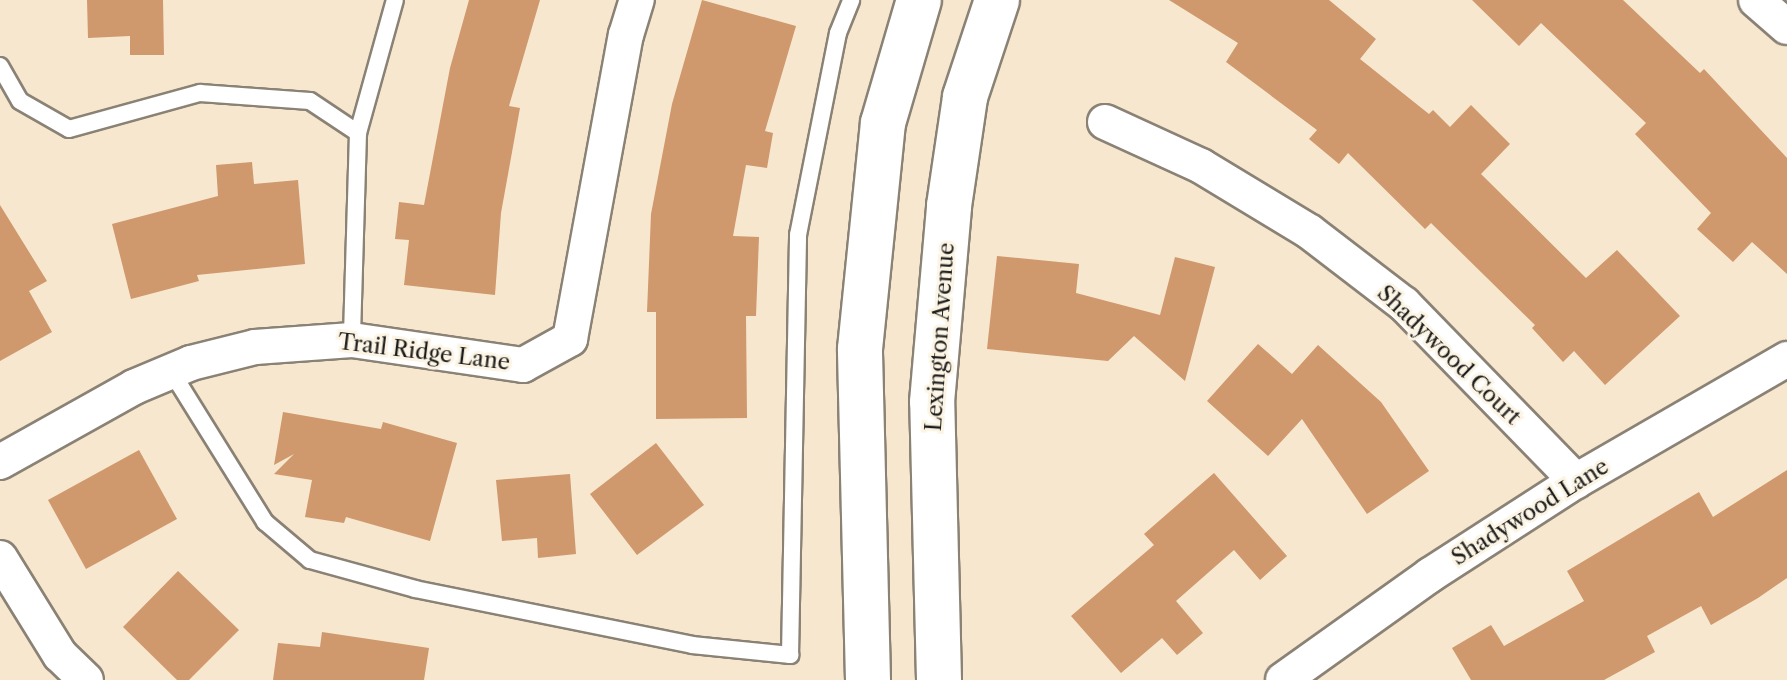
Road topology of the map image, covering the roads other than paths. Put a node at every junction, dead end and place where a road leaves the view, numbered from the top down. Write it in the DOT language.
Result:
graph roads {
  1 [pos="395,0"];
  2 [pos="637,0"];
  3 [pos="851,0"];
  4 [pos="919,0"];
  5 [pos="997,0"];
  6 [pos="1756,0"];
  7 [pos="1787,27"];
  8 [pos="0,66"];
  9 [pos="1105,122"];
  10 [pos="358,133"];
  11 [pos="352,340"];
  12 [pos="1787,359"];
  13 [pos="171,371"];
  14 [pos="0,462"];
  15 [pos="1576,481"];
  16 [pos="0,558"];
  17 [pos="86,680"];
  18 [pos="868,680"];
  19 [pos="939,680"];
  20 [pos="1283,680"];
  1 -- 10 [label="lane"];
  2 -- 11 [label="street, Trail Ridge Lane"];
  3 -- 13 [label="lane"];
  4 -- 18 [label="street"];
  5 -- 19 [label="street, Lexington Avenue"];
  6 -- 7 [label="street"];
  8 -- 10 [label="lane"];
  9 -- 15 [label="street, Shadywood Court"];
  10 -- 11 [label="lane"];
  11 -- 13 [label="street, Trail Ridge Lane"];
  12 -- 15 [label="street, Shadywood Lane"];
  13 -- 14 [label="street, Trail Ridge Lane"];
  15 -- 20 [label="street, Shadywood Lane"];
  16 -- 17 [label="street"];
}
